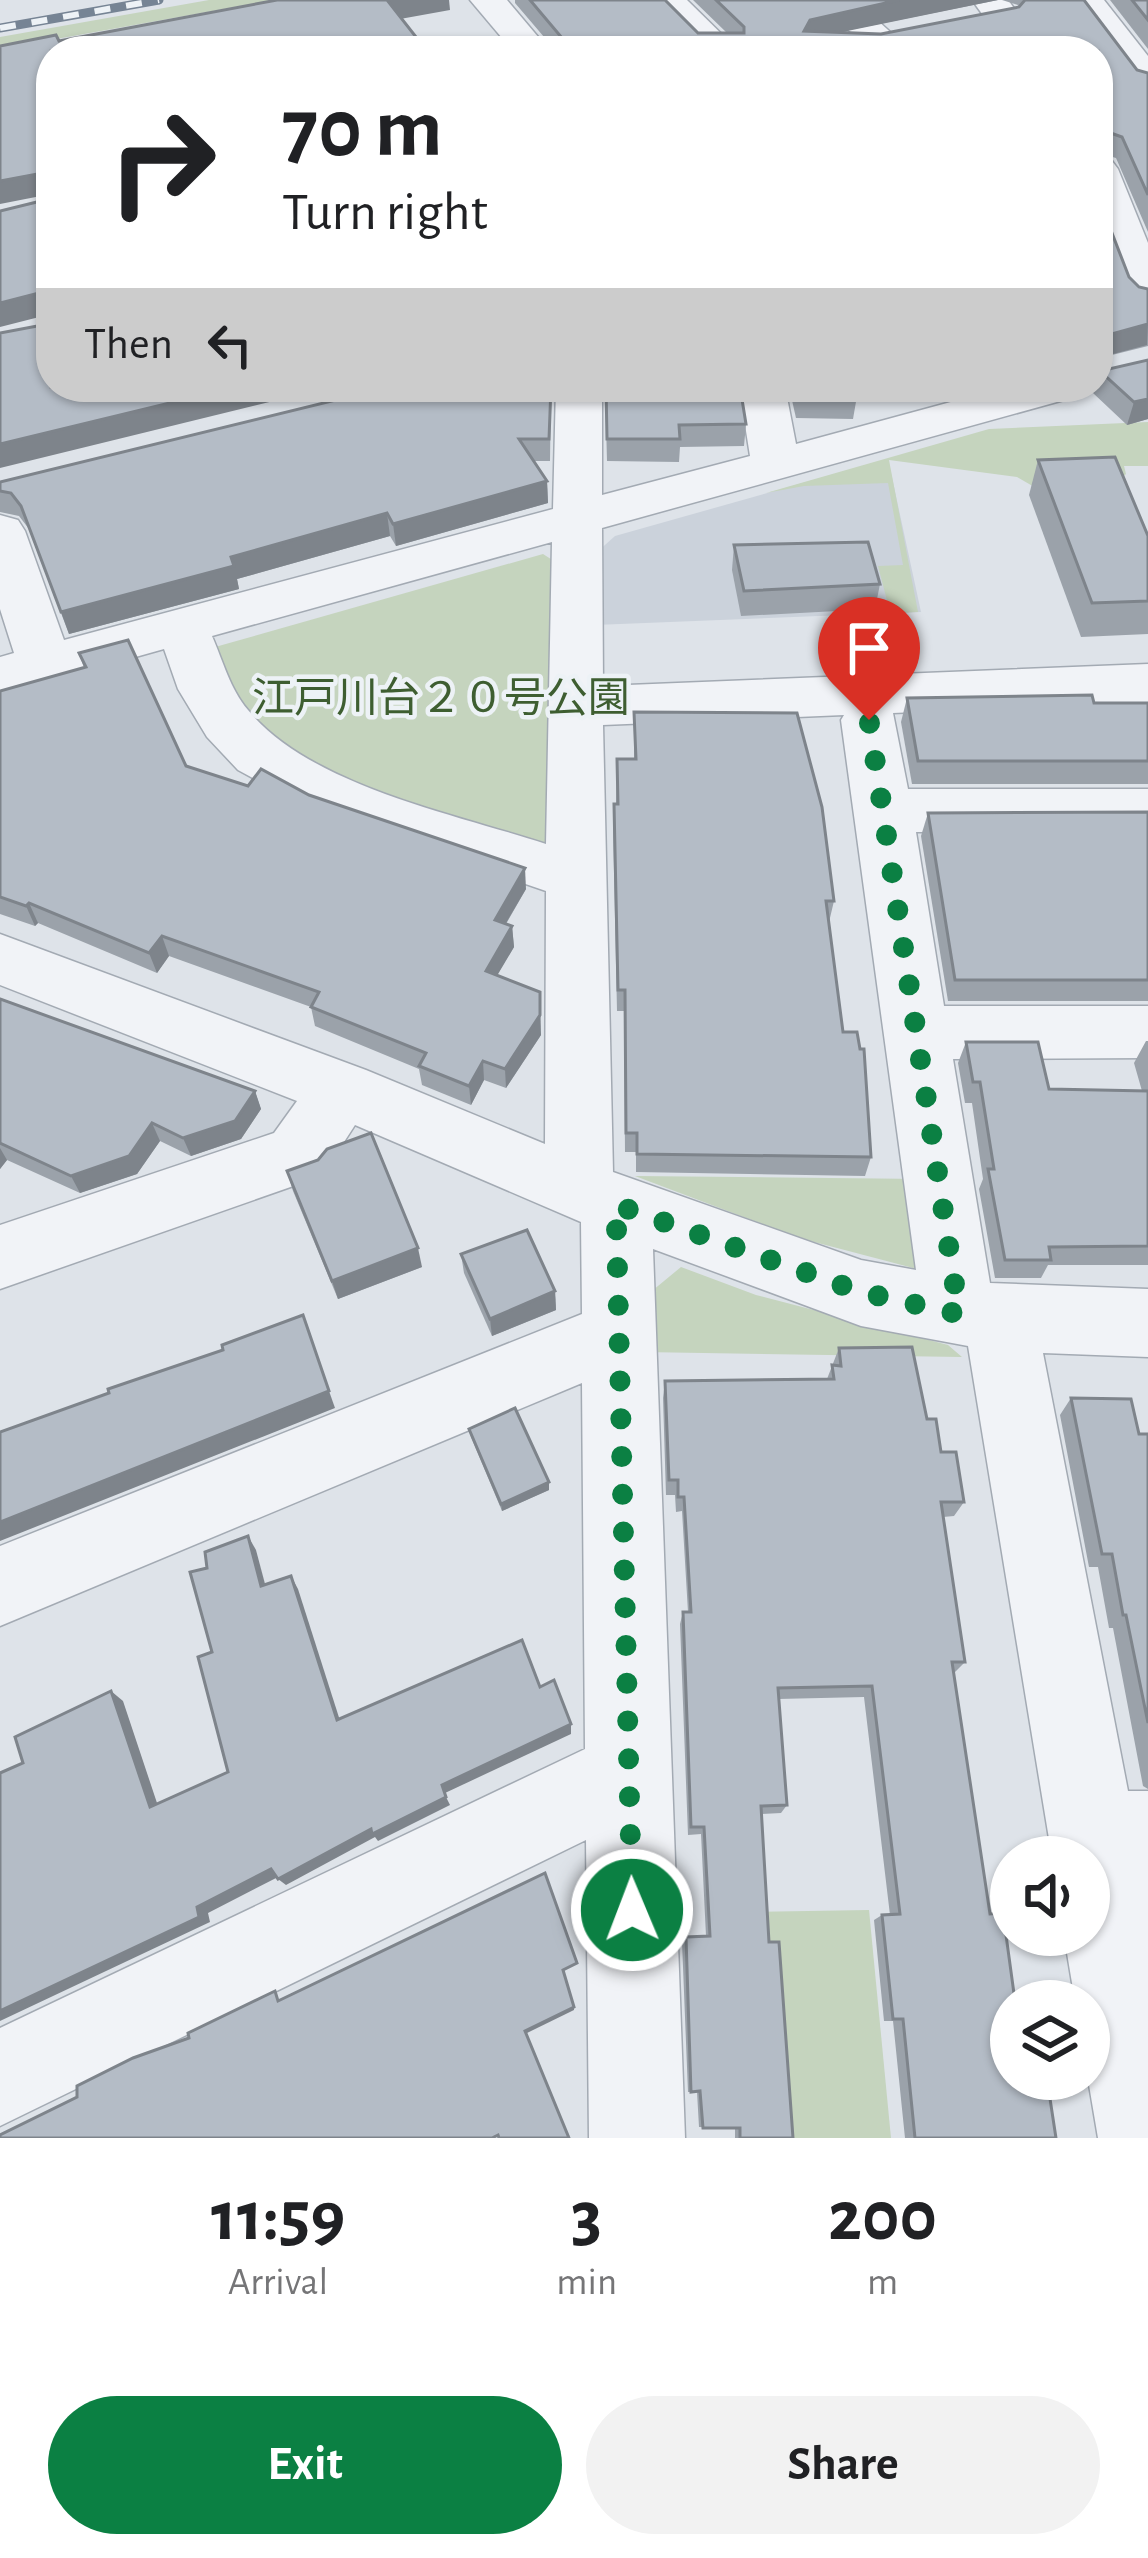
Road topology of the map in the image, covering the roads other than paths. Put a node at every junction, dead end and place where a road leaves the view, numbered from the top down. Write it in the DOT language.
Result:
graph roads {
  1 [pos="488,0"];
  2 [pos="666,0"];
  3 [pos="835,0"];
  4 [pos="1086,0"];
  5 [pos="984,12"];
  6 [pos="920,31"];
  7 [pos="519,36"];
  8 [pos="706,36"];
  9 [pos="877,36"];
  10 [pos="895,36"];
  11 [pos="1011,36"];
  12 [pos="1148,82"];
  13 [pos="1113,215"];
  14 [pos="1148,296"];
  15 [pos="579,402"];
  16 [pos="765,402"];
  17 [pos="966,402"];
  18 [pos="775,464"];
  19 [pos="579,518"];
  20 [pos="0,531"];
  21 [pos="182,626"];
  22 [pos="23,670"];
  23 [pos="1148,682"];
  24 [pos="575,707"];
  25 [pos="869,720"];
  26 [pos="1148,810"];
  27 [pos="883,811"];
  28 [pos="578,878"];
  29 [pos="0,959"];
  30 [pos="1148,1032"];
  31 [pos="918,1033"];
  32 [pos="341,1090"];
  33 [pos="598,1197"];
  34 [pos="0,1257"];
  35 [pos="980,1316"];
  36 [pos="1148,1323"];
  37 [pos="617,1334"];
  38 [pos="0,1586"];
  39 [pos="629,1773"];
  40 [pos="1120,1835"];
  41 [pos="0,2078"];
  42 [pos="637,2138"];
  43 [pos="1146,2138"];
  1 -- 7 [label="street"];
  2 -- 8 [label="street"];
  3 -- 9 [label="street"];
  4 -- 12 [label="street"];
  5 -- 11 [label="street"];
  6 -- 10 [label="street"];
  13 -- 14 [label="street"];
  15 -- 19 [label="street"];
  16 -- 18 [label="street"];
  17 -- 18 [label="street"];
  18 -- 19 [label="street"];
  19 -- 21 [label="street"];
  19 -- 24 [label="street"];
  20 -- 22 [label="street"];
  21 -- 22 [label="street"];
  21 -- 28 [label="street"];
  23 -- 24 [label="street"];
  24 -- 28 [label="street"];
  25 -- 27 [label="street"];
  26 -- 27 [label="street"];
  27 -- 31 [label="street"];
  28 -- 33 [label="street"];
  29 -- 32 [label="street"];
  30 -- 31 [label="street"];
  31 -- 35 [label="street"];
  32 -- 33 [label="street"];
  32 -- 34 [label="street"];
  33 -- 35 [label="street"];
  33 -- 37 [label="street"];
  35 -- 36 [label="street"];
  35 -- 40 [label="street"];
  37 -- 38 [label="street"];
  37 -- 39 [label="street"];
  39 -- 41 [label="street"];
  39 -- 42 [label="street"];
  40 -- 43 [label="street"];
}
